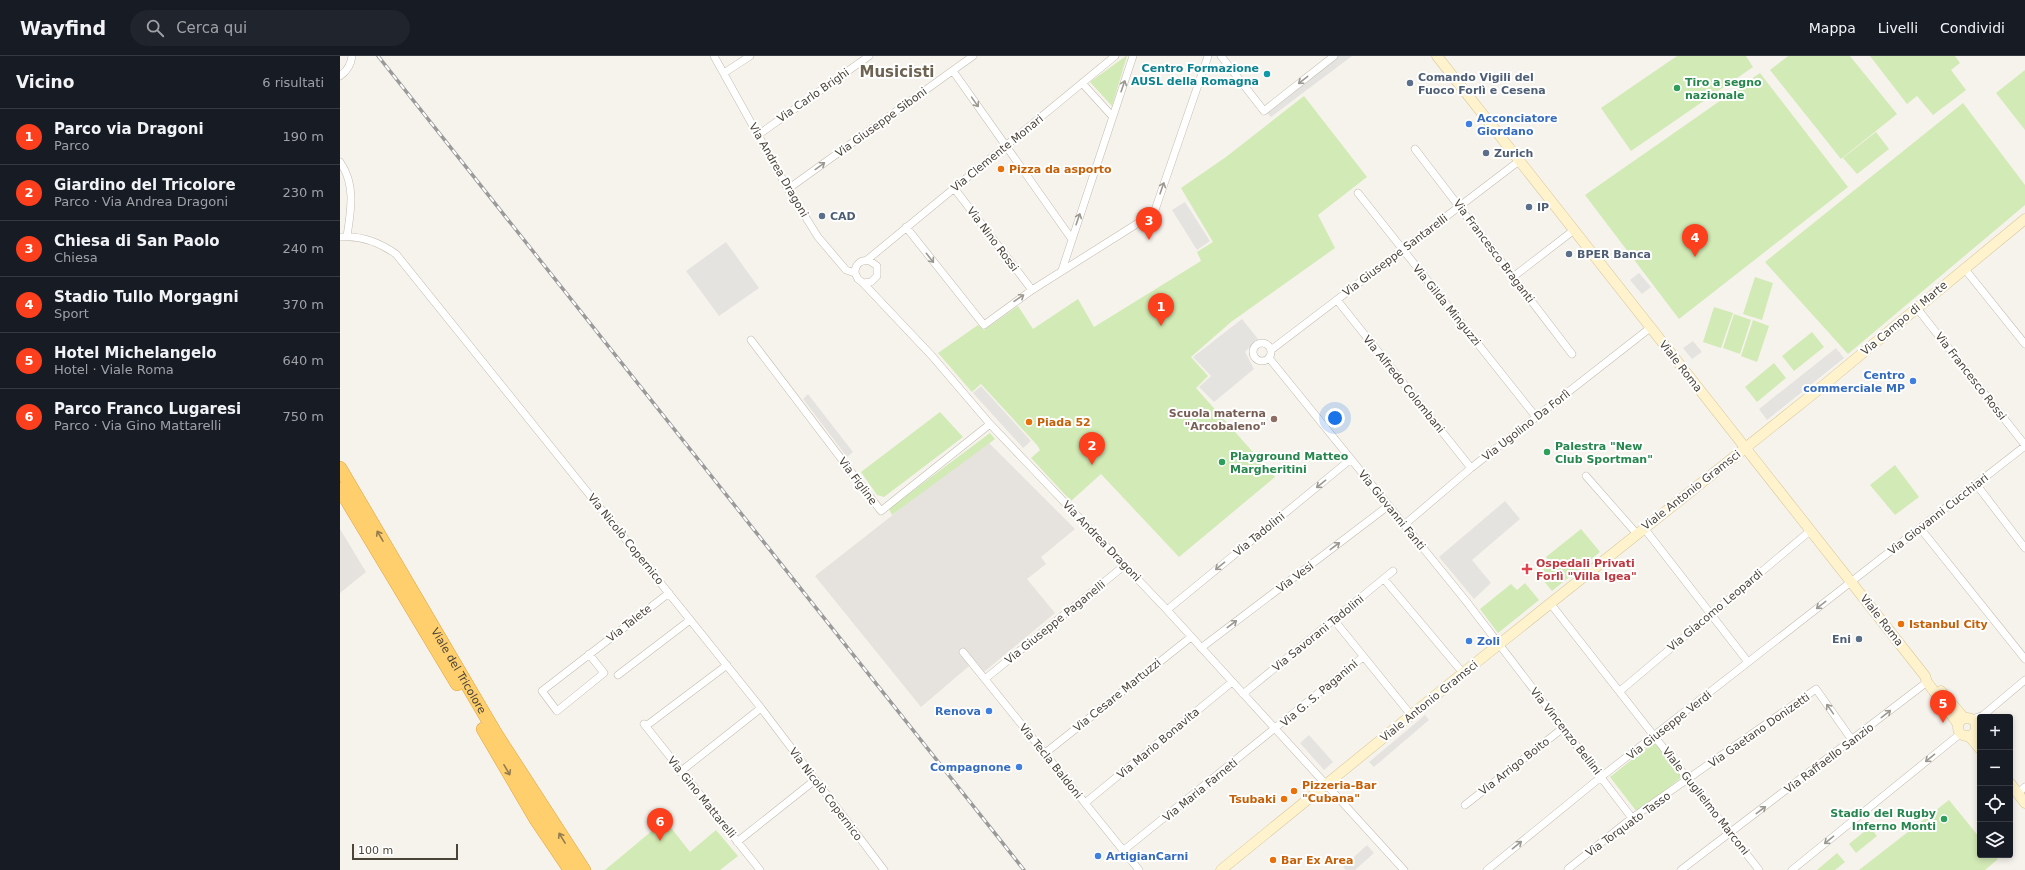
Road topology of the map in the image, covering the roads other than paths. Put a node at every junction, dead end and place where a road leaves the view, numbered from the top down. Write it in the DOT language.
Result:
graph roads {
  1 [pos="352,56"];
  2 [pos="714,56"];
  3 [pos="750,56"];
  4 [pos="869,56"];
  5 [pos="973,56"];
  6 [pos="1115,56"];
  7 [pos="1133,56"];
  8 [pos="1208,56"];
  9 [pos="1221,56"];
  10 [pos="1334,56"];
  11 [pos="1441,57"];
  12 [pos="953,71"];
  13 [pos="724,73"];
  14 [pos="340,76"];
  15 [pos="1082,83"];
  16 [pos="1112,116"];
  17 [pos="758,135"];
  18 [pos="1006,146"];
  19 [pos="1415,149"];
  20 [pos="1520,161"];
  21 [pos="340,162"];
  22 [pos="954,188"];
  23 [pos="788,189"];
  24 [pos="1358,193"];
  25 [pos="1459,207"];
  26 [pos="2025,219"];
  27 [pos="906,227"];
  28 [pos="1574,230"];
  29 [pos="343,237"];
  30 [pos="1071,238"];
  31 [pos="879,250"];
  32 [pos="1402,250"];
  33 [pos="867,260"];
  34 [pos="876,266"];
  35 [pos="1964,268"];
  36 [pos="1062,270"];
  37 [pos="855,274"];
  38 [pos="1513,277"];
  39 [pos="873,281"];
  40 [pos="863,283"];
  41 [pos="1032,290"];
  42 [pos="876,296"];
  43 [pos="1337,300"];
  44 [pos="1916,307"];
  45 [pos="1650,328"];
  46 [pos="750,340"];
  47 [pos="2024,340"];
  48 [pos="1271,350"];
  49 [pos="1572,354"];
  50 [pos="1269,358"];
  51 [pos="1536,417"];
  52 [pos="990,424"];
  53 [pos="2025,445"];
  54 [pos="1746,447"];
  55 [pos="1351,459"];
  56 [pos="340,468"];
  57 [pos="1471,468"];
  58 [pos="1586,476"];
  59 [pos="1976,484"];
  60 [pos="340,489"];
  61 [pos="1388,506"];
  62 [pos="1404,525"];
  63 [pos="1920,528"];
  64 [pos="1811,530"];
  65 [pos="1640,531"];
  66 [pos="2025,548"];
  67 [pos="1125,565"];
  68 [pos="1393,571"];
  69 [pos="395,572"];
  70 [pos="1384,579"];
  71 [pos="1852,581"];
  72 [pos="406,589"];
  73 [pos="669,592"];
  74 [pos="1550,603"];
  75 [pos="1167,610"];
  76 [pos="1710,614"];
  77 [pos="690,620"];
  78 [pos="1334,620"];
  79 [pos="1191,637"];
  80 [pos="1499,645"];
  81 [pos="1201,648"];
  82 [pos="963,652"];
  83 [pos="589,654"];
  84 [pos="1363,657"];
  85 [pos="2025,659"];
  86 [pos="1748,662"];
  87 [pos="727,665"];
  88 [pos="1463,673"];
  89 [pos="618,675"];
  90 [pos="985,679"];
  91 [pos="1926,679"];
  92 [pos="2025,680"];
  93 [pos="1232,682"];
  94 [pos="1620,691"];
  95 [pos="1243,694"];
  96 [pos="762,708"];
  97 [pos="1411,715"];
  98 [pos="1972,725"];
  99 [pos="1563,728"];
  100 [pos="1276,729"];
  101 [pos="1655,736"];
  102 [pos="1852,740"];
  103 [pos="1977,740"];
  104 [pos="1044,754"];
  105 [pos="680,772"];
  106 [pos="1601,777"];
  107 [pos="1690,779"];
  108 [pos="815,780"];
  109 [pos="1327,785"];
  110 [pos="2021,790"];
  111 [pos="2025,802"];
  112 [pos="1085,803"];
  113 [pos="1465,805"];
  114 [pos="1632,818"];
  115 [pos="1730,834"];
  116 [pos="737,842"];
  117 [pos="1124,850"];
  118 [pos="1759,869"];
  119 [pos="570,870"];
  120 [pos="584,870"];
  121 [pos="760,870"];
  122 [pos="884,870"];
  123 [pos="1139,870"];
  124 [pos="1221,870"];
  125 [pos="1404,870"];
  126 [pos="1487,870"];
  127 [pos="1569,870"];
  128 [pos="1681,870"];
  129 [pos="1792,870"];
  1 -- 14 [label="street"];
  2 -- 13 [label="street, Via Andrea Dragoni"];
  3 -- 13 [label="street"];
  4 -- 17 [label="street, Via Carlo Brighi"];
  5 -- 12 [label="street, Via Giuseppe Siboni"];
  6 -- 15 [label="street, Via Clemente Monari"];
  16 -- 7 [label="street, one-way"];
  36 -- 8 [label="street, one-way"];
  10 -- 9 [label="street, one-way"];
  11 -- 20 [label="main road, Viale Roma"];
  12 -- 18 [label="street, one-way"];
  23 -- 12 [label="street, Via Giuseppe Siboni, one-way"];
  13 -- 17 [label="street, Via Andrea Dragoni"];
  15 -- 16 [label="street"];
  15 -- 18 [label="street, Via Clemente Monari"];
  30 -- 16 [label="street, one-way"];
  17 -- 23 [label="street, Via Andrea Dragoni"];
  18 -- 22 [label="street, Via Clemente Monari"];
  18 -- 30 [label="street"];
  19 -- 25 [label="street, Via Francesco Braganti"];
  20 -- 25 [label="street, Via Giuseppe Santarelli"];
  20 -- 28 [label="main road, Viale Roma"];
  21 -- 29 [label="street, Via Nicolò Copernico"];
  22 -- 27 [label="street, Via Clemente Monari"];
  22 -- 41 [label="street, Via Nino Rossi"];
  23 -- 37 [label="street, Via Andrea Dragoni"];
  24 -- 32 [label="street, Via Gilda Minguzzi"];
  25 -- 32 [label="street, Via Giuseppe Santarelli"];
  25 -- 38 [label="street, Via Francesco Braganti"];
  26 -- 35 [label="main road, Via Campo di Marte"];
  27 -- 31 [label="street, Via Clemente Monari"];
  27 -- 41 [label="street, one-way"];
  28 -- 38 [label="street"];
  28 -- 45 [label="main road, Viale Roma"];
  29 -- 73 [label="street, Via Nicolò Copernico"];
  30 -- 36 [label="street"];
  31 -- 33 [label="street, Via Clemente Monari"];
  31 -- 34 [label="street"];
  32 -- 43 [label="street, Via Giuseppe Santarelli"];
  32 -- 51 [label="street, Via Gilda Minguzzi"];
  33 -- 34 [label="street"];
  33 -- 37 [label="street"];
  34 -- 39 [label="street"];
  35 -- 44 [label="main road, Via Campo di Marte"];
  35 -- 47 [label="street"];
  36 -- 41 [label="street"];
  37 -- 40 [label="street"];
  38 -- 49 [label="street, Via Francesco Braganti"];
  39 -- 40 [label="street"];
  39 -- 42 [label="street"];
  40 -- 42 [label="street, Via Andrea Dragoni"];
  42 -- 52 [label="street, Via Andrea Dragoni"];
  43 -- 48 [label="street, Via Giuseppe Santarelli"];
  43 -- 57 [label="street, Via Alfredo Colombani"];
  44 -- 53 [label="street, Via Francesco Rossi"];
  44 -- 54 [label="main road, Via Campo di Marte"];
  45 -- 51 [label="street, Via Ugolino Da Forlì"];
  45 -- 54 [label="main road, Viale Roma"];
  46 -- 52 [label="street, Via Figline"];
  48 -- 50 [label="street"];
  48 -- 50 [label="street"];
  50 -- 55 [label="street, Via Giovanni Fanti"];
  51 -- 57 [label="street, Via Ugolino Da Forlì"];
  52 -- 67 [label="street, Via Andrea Dragoni"];
  53 -- 59 [label="street, Via Giovanni Cucchiari"];
  54 -- 64 [label="main road, Viale Roma"];
  54 -- 65 [label="main road, Viale Antonio Gramsci"];
  55 -- 61 [label="street, Via Giovanni Fanti"];
  55 -- 75 [label="street, Via Tadolini, one-way"];
  69 -- 56 [label="highway, Viale del Tricolore, one-way"];
  57 -- 62 [label="street, Via Ugolino Da Forlì"];
  58 -- 65 [label="street, Viale Antonio Gramsci"];
  59 -- 63 [label="street, Via Giovanni Cucchiari"];
  59 -- 66 [label="street"];
  60 -- 69 [label="highway, Viale del Tricolore"];
  61 -- 62 [label="street, Via Giovanni Fanti"];
  81 -- 61 [label="street, Via Vesi, one-way"];
  62 -- 80 [label="street, Via Giovanni Fanti"];
  63 -- 71 [label="street, Via Giovanni Cucchiari"];
  63 -- 85 [label="street"];
  64 -- 71 [label="main road, Viale Roma"];
  64 -- 76 [label="street, Via Giacomo Leopardi"];
  65 -- 74 [label="main road, Viale Antonio Gramsci"];
  65 -- 76 [label="street"];
  67 -- 75 [label="street, Via Andrea Dragoni"];
  67 -- 90 [label="street, Via Giuseppe Paganelli"];
  68 -- 70 [label="street, Via Savorani Tadolini"];
  69 -- 72 [label="highway, Viale del Tricolore"];
  70 -- 78 [label="street, Via Savorani Tadolini"];
  70 -- 88 [label="street"];
  71 -- 86 [label="street, Via Giuseppe Verdi, one-way"];
  71 -- 91 [label="main road, Viale Roma"];
  72 -- 119 [label="highway, Viale del Tricolore, one-way"];
  120 -- 72 [label="highway, Viale del Tricolore, one-way"];
  73 -- 77 [label="street, Via Nicolò Copernico"];
  73 -- 83 [label="street, Via Talete"];
  74 -- 80 [label="main road, Viale Antonio Gramsci"];
  74 -- 94 [label="street, Viale Guglielmo Marconi"];
  75 -- 79 [label="street, Via Andrea Dragoni"];
  76 -- 86 [label="street"];
  76 -- 94 [label="street, Via Giacomo Leopardi"];
  77 -- 87 [label="street, Via Nicolò Copernico"];
  77 -- 89 [label="street"];
  78 -- 84 [label="street"];
  78 -- 95 [label="street, Via Savorani Tadolini"];
  79 -- 81 [label="street, Via Andrea Dragoni"];
  79 -- 104 [label="street, Via Cesare Martuzzi"];
  80 -- 88 [label="main road, Viale Antonio Gramsci"];
  80 -- 99 [label="street, Via Vincenzo Bellini"];
  81 -- 93 [label="street, Via Andrea Dragoni"];
  82 -- 90 [label="street, Via Tecla Baldoni"];
  83 -- 83 [label="street, Via Talete"];
  84 -- 97 [label="street"];
  84 -- 100 [label="street, Via G. S. Paganini"];
  86 -- 101 [label="street, Via Giuseppe Verdi"];
  87 -- 96 [label="street, Via Nicolò Copernico"];
  87 -- 105 [label="street, Via Gino Mattarelli"];
  88 -- 97 [label="main road, Viale Antonio Gramsci"];
  90 -- 104 [label="street, Via Tecla Baldoni"];
  91 -- 98 [label="main road, Viale Roma"];
  102 -- 91 [label="street, Via Raffaello Sanzio, one-way"];
  92 -- 98 [label="street"];
  93 -- 95 [label="street, Via Andrea Dragoni"];
  93 -- 112 [label="street, Via Mario Bonavita"];
  94 -- 101 [label="street, Viale Guglielmo Marconi"];
  95 -- 100 [label="street, Via Andrea Dragoni"];
  96 -- 105 [label="street"];
  96 -- 108 [label="street, Via Nicolò Copernico"];
  97 -- 109 [label="main road, Viale Antonio Gramsci"];
  98 -- 103 [label="main road, Viale Roma"];
  98 -- 129 [label="street, one-way"];
  99 -- 106 [label="street, Via Vincenzo Bellini"];
  99 -- 113 [label="street, Via Arrigo Boito"];
  100 -- 109 [label="street, Via Andrea Dragoni"];
  100 -- 117 [label="street, Via Maria Farneti"];
  101 -- 106 [label="street, Via Giuseppe Verdi"];
  101 -- 107 [label="street, Viale Guglielmo Marconi"];
  102 -- 107 [label="street, Via Gaetano Donizetti, one-way"];
  115 -- 102 [label="street, Via Raffaello Sanzio, one-way"];
  104 -- 112 [label="street, Via Tecla Baldoni"];
  105 -- 116 [label="street, Via Gino Mattarelli"];
  106 -- 114 [label="street, Via Vincenzo Bellini"];
  126 -- 106 [label="street, Via Giuseppe Verdi, one-way"];
  107 -- 114 [label="street, Via Torquato Tasso"];
  107 -- 115 [label="street, Viale Guglielmo Marconi"];
  108 -- 116 [label="street"];
  108 -- 122 [label="street, Via Nicolò Copernico"];
  109 -- 124 [label="main road, Viale Antonio Gramsci"];
  109 -- 125 [label="street, Via Andrea Dragoni"];
  110 -- 111 [label="main road"];
  112 -- 117 [label="street, Via Tecla Baldoni"];
  114 -- 127 [label="street, Via Torquato Tasso"];
  115 -- 118 [label="street, Viale Guglielmo Marconi"];
  115 -- 128 [label="street, Via Raffaello Sanzio"];
  116 -- 121 [label="street, Via Gino Mattarelli"];
  117 -- 123 [label="street, Via Tecla Baldoni"];
}
